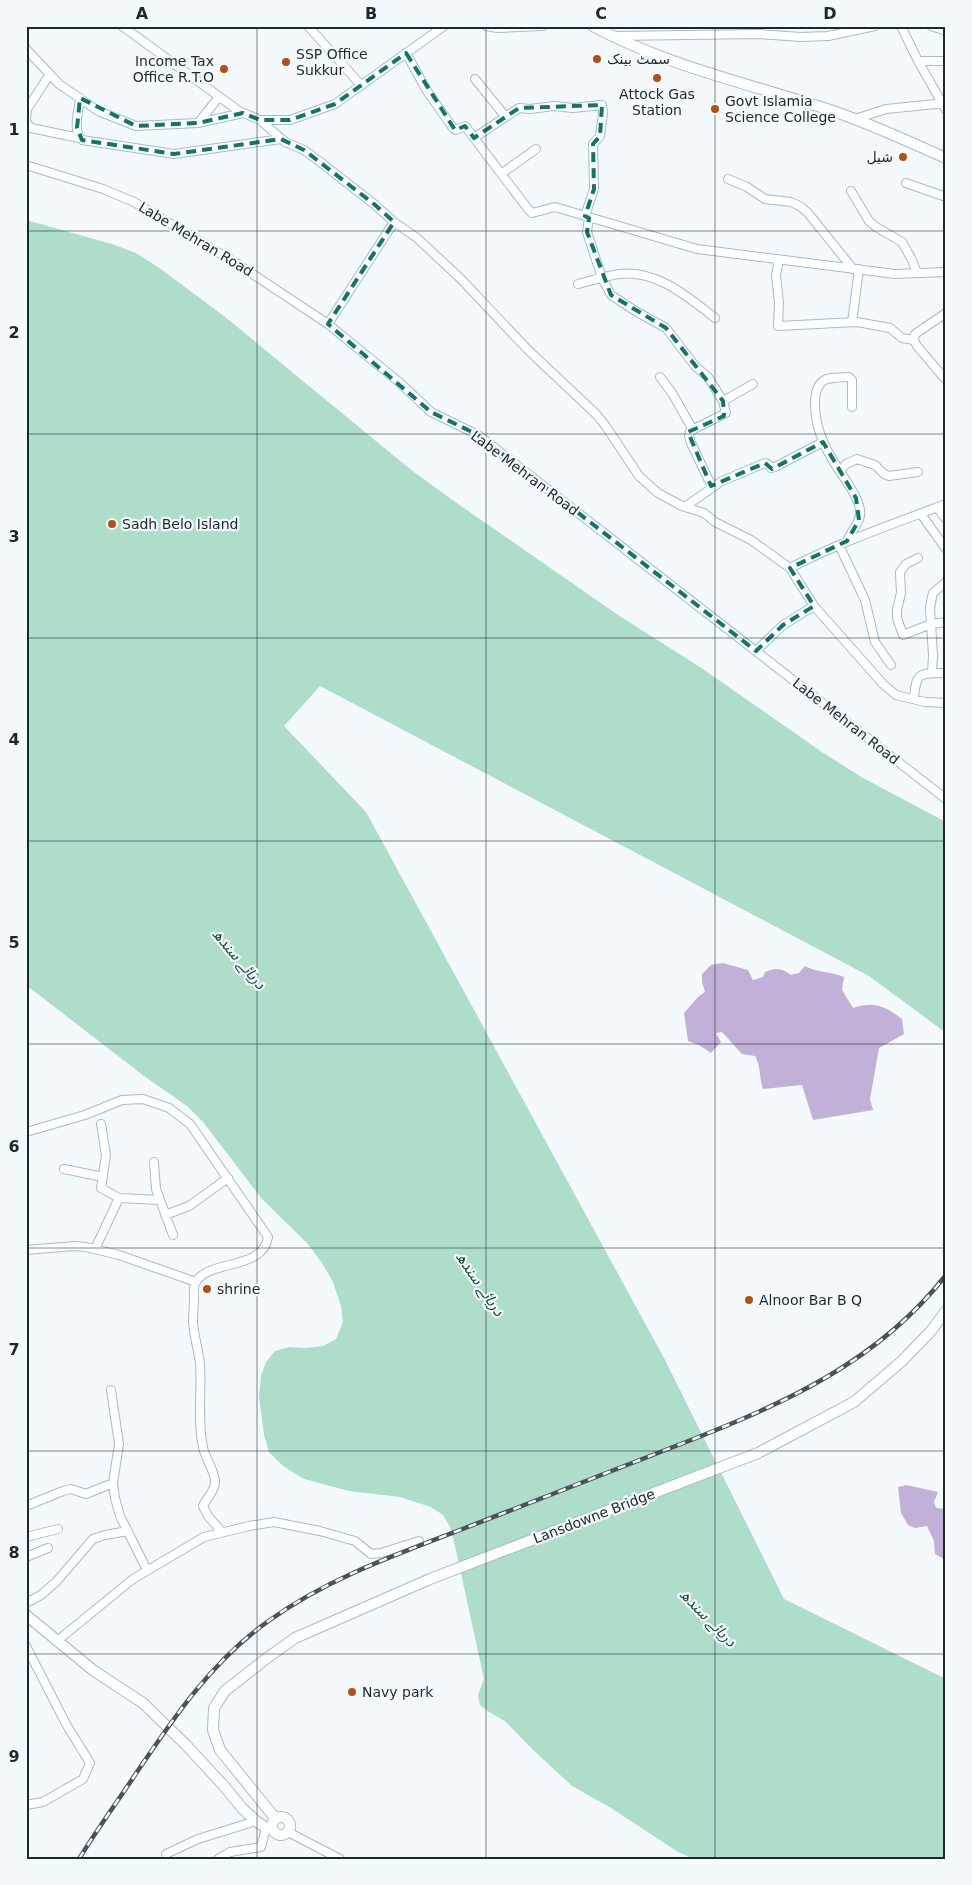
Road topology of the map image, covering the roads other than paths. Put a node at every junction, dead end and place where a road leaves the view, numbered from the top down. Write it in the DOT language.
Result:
graph roads {
  1 [pos="122,26"];
  2 [pos="308,26"];
  3 [pos="444,26"];
  4 [pos="486,26"];
  5 [pos="543,26"];
  6 [pos="593,26"];
  7 [pos="875,26"];
  8 [pos="902,26"];
  9 [pos="931,26"];
  10 [pos="946,31"];
  11 [pos="611,36"];
  12 [pos="26,49"];
  13 [pos="406,53"];
  14 [pos="918,61"];
  15 [pos="946,61"];
  16 [pos="50,74"];
  17 [pos="475,79"];
  18 [pos="360,84"];
  19 [pos="219,97"];
  20 [pos="80,98"];
  21 [pos="945,105"];
  22 [pos="243,113"];
  23 [pos="505,116"];
  24 [pos="855,119"];
  25 [pos="26,120"];
  26 [pos="260,120"];
  27 [pos="198,123"];
  28 [pos="79,138"];
  29 [pos="474,138"];
  30 [pos="281,139"];
  31 [pos="536,149"];
  32 [pos="946,158"];
  33 [pos="26,165"];
  34 [pos="501,174"];
  35 [pos="728,179"];
  36 [pos="906,183"];
  37 [pos="851,190"];
  38 [pos="946,197"];
  39 [pos="587,217"];
  40 [pos="394,222"];
  41 [pos="779,260"];
  42 [pos="856,269"];
  43 [pos="946,272"];
  44 [pos="917,273"];
  45 [pos="602,278"];
  46 [pos="578,284"];
  47 [pos="946,313"];
  48 [pos="715,318"];
  49 [pos="852,322"];
  50 [pos="328,324"];
  51 [pos="914,340"];
  52 [pos="660,377"];
  53 [pos="946,380"];
  54 [pos="753,384"];
  55 [pos="723,401"];
  56 [pos="852,407"];
  57 [pos="693,430"];
  58 [pos="823,442"];
  59 [pos="840,471"];
  60 [pos="918,472"];
  61 [pos="712,487"];
  62 [pos="946,504"];
  63 [pos="686,506"];
  64 [pos="937,508"];
  65 [pos="921,514"];
  66 [pos="946,519"];
  67 [pos="847,541"];
  68 [pos="839,545"];
  69 [pos="946,549"];
  70 [pos="918,558"];
  71 [pos="790,568"];
  72 [pos="946,582"];
  73 [pos="814,606"];
  74 [pos="946,622"];
  75 [pos="931,624"];
  76 [pos="756,651"];
  77 [pos="891,665"];
  78 [pos="932,673"];
  79 [pos="946,673"];
  80 [pos="914,699"];
  81 [pos="946,703"];
  82 [pos="946,799"];
  83 [pos="101,1124"];
  84 [pos="26,1132"];
  85 [pos="154,1162"];
  86 [pos="64,1169"];
  87 [pos="103,1177"];
  88 [pos="228,1178"];
  89 [pos="119,1198"];
  90 [pos="159,1200"];
  91 [pos="165,1215"];
  92 [pos="173,1235"];
  93 [pos="95,1249"];
  94 [pos="26,1250"];
  95 [pos="196,1282"];
  96 [pos="946,1311"];
  97 [pos="112,1390"];
  98 [pos="113,1483"];
  99 [pos="26,1506"];
  100 [pos="58,1529"];
  101 [pos="128,1531"];
  102 [pos="222,1532"];
  103 [pos="26,1537"];
  104 [pos="419,1541"];
  105 [pos="48,1548"];
  106 [pos="26,1557"];
  107 [pos="147,1570"];
  108 [pos="26,1603"];
  109 [pos="26,1615"];
  110 [pos="57,1641"];
  111 [pos="26,1646"];
  112 [pos="28,1656"];
  113 [pos="26,1805"];
  114 [pos="256,1821"];
  115 [pos="271,1824"];
  116 [pos="288,1832"];
  117 [pos="166,1854"];
  118 [pos="218,1859"];
  119 [pos="340,1859"];
  1 -- 19 [label="street"];
  2 -- 18 [label="street"];
  3 -- 13 [label="street"];
  4 -- 5 [label="street"];
  6 -- 11 [label="main road"];
  7 -- 11 [label="street"];
  8 -- 14 [label="street"];
  9 -- 10 [label="street"];
  11 -- 24 [label="main road"];
  12 -- 16 [label="street"];
  13 -- 18 [label="street"];
  13 -- 29 [label="street"];
  14 -- 15 [label="street"];
  14 -- 21 [label="street"];
  16 -- 20 [label="street"];
  16 -- 25 [label="street"];
  17 -- 23 [label="street"];
  18 -- 26 [label="street"];
  19 -- 22 [label="street"];
  19 -- 27 [label="street"];
  20 -- 27 [label="street"];
  20 -- 28 [label="street"];
  21 -- 24 [label="street"];
  22 -- 26 [label="street"];
  22 -- 27 [label="street"];
  23 -- 29 [label="street"];
  23 -- 39 [label="street"];
  24 -- 32 [label="main road"];
  25 -- 28 [label="street"];
  26 -- 30 [label="street"];
  28 -- 30 [label="street"];
  29 -- 34 [label="street"];
  30 -- 40 [label="street"];
  31 -- 34 [label="street"];
  33 -- 50 [label="street, Labe Mehran Road"];
  34 -- 39 [label="street"];
  35 -- 42 [label="street"];
  36 -- 38 [label="street"];
  37 -- 44 [label="street"];
  39 -- 41 [label="street"];
  39 -- 45 [label="street"];
  40 -- 50 [label="street"];
  40 -- 63 [label="street"];
  41 -- 42 [label="street"];
  41 -- 49 [label="street"];
  42 -- 44 [label="street"];
  42 -- 49 [label="street"];
  43 -- 44 [label="street"];
  45 -- 46 [label="street"];
  45 -- 48 [label="street"];
  45 -- 55 [label="street"];
  47 -- 51 [label="street"];
  49 -- 51 [label="street"];
  50 -- 76 [label="street, Labe Mehran Road"];
  51 -- 53 [label="street"];
  52 -- 57 [label="street"];
  54 -- 55 [label="street"];
  55 -- 57 [label="street"];
  56 -- 58 [label="street"];
  57 -- 61 [label="street"];
  58 -- 59 [label="street"];
  58 -- 61 [label="street"];
  59 -- 60 [label="street"];
  59 -- 67 [label="street"];
  61 -- 63 [label="street"];
  62 -- 64 [label="street"];
  63 -- 71 [label="street"];
  64 -- 65 [label="street"];
  64 -- 66 [label="street"];
  65 -- 67 [label="street"];
  65 -- 69 [label="street"];
  67 -- 68 [label="street"];
  68 -- 71 [label="street"];
  68 -- 77 [label="street"];
  70 -- 75 [label="street"];
  71 -- 73 [label="street"];
  72 -- 75 [label="street"];
  73 -- 76 [label="street"];
  73 -- 80 [label="street"];
  74 -- 75 [label="street"];
  75 -- 78 [label="street"];
  76 -- 82 [label="street, Labe Mehran Road"];
  78 -- 79 [label="street"];
  78 -- 80 [label="street"];
  80 -- 81 [label="street"];
  83 -- 87 [label="street"];
  84 -- 88 [label="street"];
  85 -- 90 [label="street"];
  86 -- 87 [label="street"];
  87 -- 89 [label="street"];
  88 -- 91 [label="street"];
  88 -- 95 [label="street"];
  89 -- 90 [label="street"];
  89 -- 93 [label="street"];
  90 -- 91 [label="street"];
  91 -- 92 [label="street"];
  93 -- 94 [label="street"];
  93 -- 95 [label="street"];
  95 -- 102 [label="street"];
  96 -- 115 [label="main road, Lansdowne Bridge"];
  97 -- 98 [label="street"];
  98 -- 99 [label="street"];
  98 -- 101 [label="street"];
  100 -- 103 [label="street"];
  101 -- 107 [label="street"];
  101 -- 108 [label="street"];
  102 -- 104 [label="street"];
  102 -- 107 [label="street"];
  105 -- 106 [label="street"];
  107 -- 110 [label="street"];
  109 -- 110 [label="main road"];
  110 -- 114 [label="main road"];
  111 -- 112 [label="street"];
  112 -- 113 [label="street"];
  114 -- 115 [label="main road"];
  114 -- 117 [label="street"];
  115 -- 116 [label="main road"];
  115 -- 116 [label="main road"];
  115 -- 118 [label="street"];
  116 -- 119 [label="street"];
}
